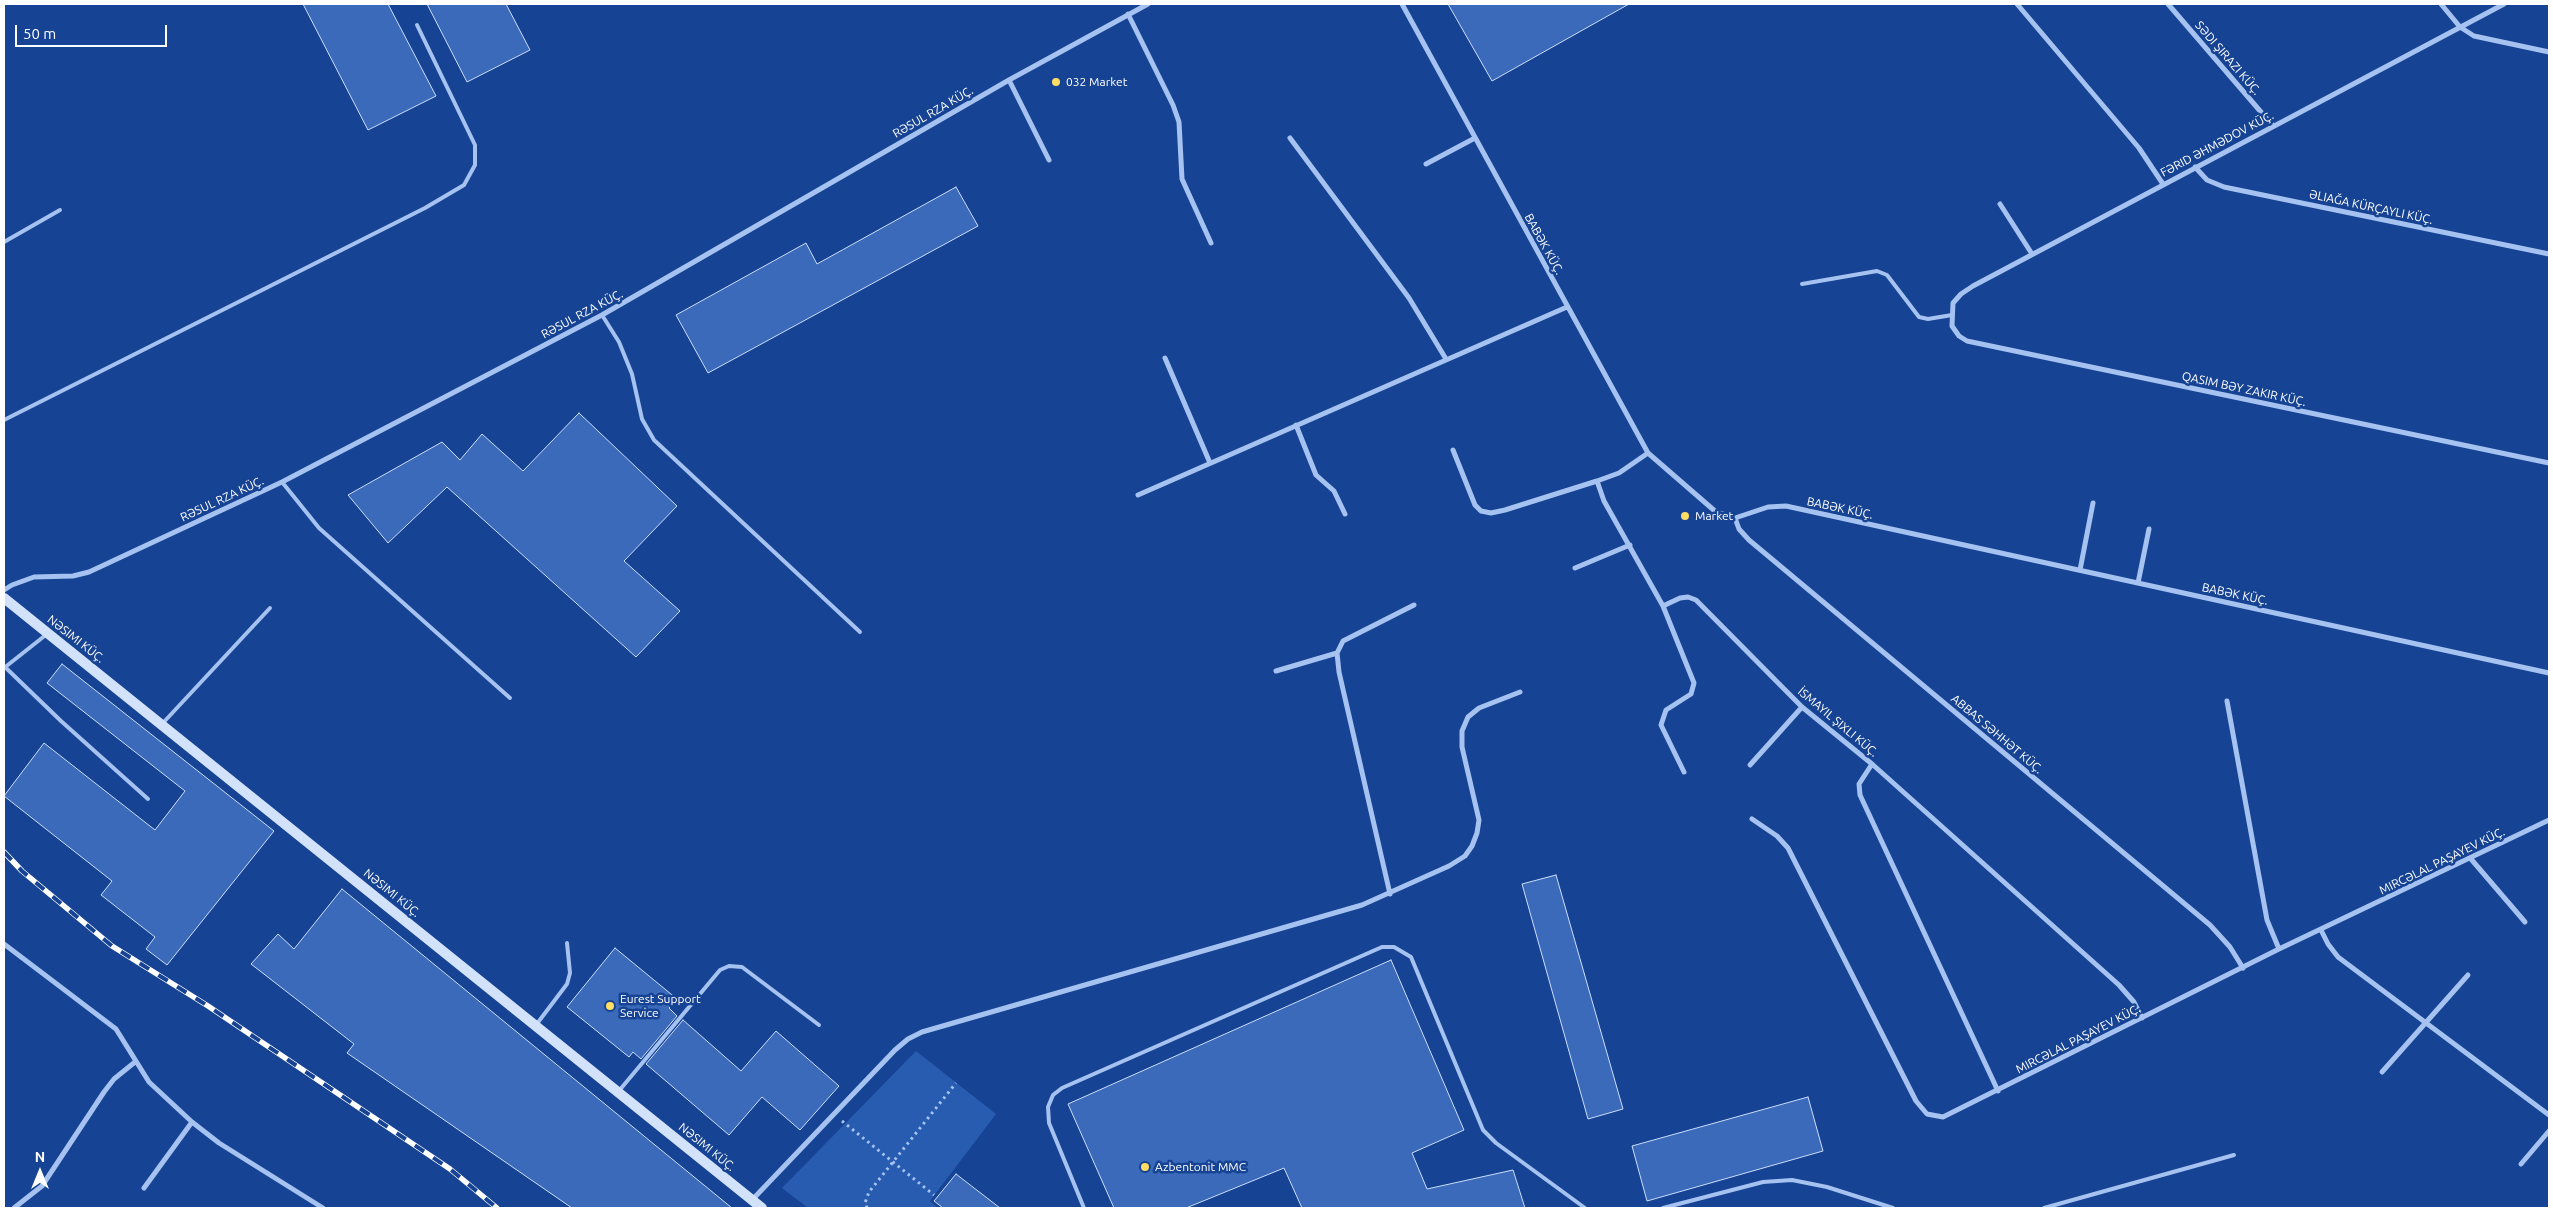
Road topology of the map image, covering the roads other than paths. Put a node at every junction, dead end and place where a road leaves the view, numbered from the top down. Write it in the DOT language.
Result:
graph roads {
  1 [pos="1148,4"];
  2 [pos="1402,4"];
  3 [pos="2017,4"];
  4 [pos="2168,4"];
  5 [pos="2441,4"];
  6 [pos="2504,4"];
  7 [pos="1128,14"];
  8 [pos="417,25"];
  9 [pos="2460,27"];
  10 [pos="2549,52"];
  11 [pos="1009,80"];
  12 [pos="2273,126"];
  13 [pos="1290,138"];
  14 [pos="1475,138"];
  15 [pos="1049,160"];
  16 [pos="1426,164"];
  17 [pos="2195,167"];
  18 [pos="2163,184"];
  19 [pos="2000,204"];
  20 [pos="60,210"];
  21 [pos="4,242"];
  22 [pos="1211,243"];
  23 [pos="2032,254"];
  24 [pos="2549,254"];
  25 [pos="1802,284"];
  26 [pos="1567,307"];
  27 [pos="602,315"];
  28 [pos="1952,315"];
  29 [pos="1165,358"];
  30 [pos="1446,360"];
  31 [pos="4,420"];
  32 [pos="1296,425"];
  33 [pos="1453,450"];
  34 [pos="1648,454"];
  35 [pos="1210,463"];
  36 [pos="2549,464"];
  37 [pos="1597,481"];
  38 [pos="282,482"];
  39 [pos="1138,494"];
  40 [pos="2093,503"];
  41 [pos="1345,514"];
  42 [pos="1734,518"];
  43 [pos="2149,530"];
  44 [pos="1630,545"];
  45 [pos="1575,568"];
  46 [pos="2080,570"];
  47 [pos="2138,583"];
  48 [pos="4,590"];
  49 [pos="4,598"];
  50 [pos="1414,605"];
  51 [pos="1664,606"];
  52 [pos="270,608"];
  53 [pos="860,632"];
  54 [pos="49,633"];
  55 [pos="1338,653"];
  56 [pos="4,667"];
  57 [pos="1276,671"];
  58 [pos="2549,673"];
  59 [pos="1520,692"];
  60 [pos="510,698"];
  61 [pos="2227,701"];
  62 [pos="1802,707"];
  63 [pos="162,724"];
  64 [pos="1872,764"];
  65 [pos="1750,765"];
  66 [pos="1684,772"];
  67 [pos="148,798"];
  68 [pos="1752,819"];
  69 [pos="2549,820"];
  70 [pos="2471,859"];
  71 [pos="1390,894"];
  72 [pos="2525,922"];
  73 [pos="2321,930"];
  74 [pos="567,943"];
  75 [pos="4,944"];
  76 [pos="2279,950"];
  77 [pos="2243,968"];
  78 [pos="2468,975"];
  79 [pos="2142,1018"];
  80 [pos="2426,1024"];
  81 [pos="536,1025"];
  82 [pos="819,1025"];
  83 [pos="135,1062"];
  84 [pos="2382,1072"];
  85 [pos="1998,1091"];
  86 [pos="618,1092"];
  87 [pos="2549,1115"];
  88 [pos="192,1122"];
  89 [pos="2549,1131"];
  90 [pos="2234,1155"];
  91 [pos="2520,1164"];
  92 [pos="144,1188"];
  93 [pos="752,1200"];
  94 [pos="14,1208"];
  95 [pos="323,1208"];
  96 [pos="762,1208"];
  97 [pos="1084,1208"];
  98 [pos="1585,1208"];
  99 [pos="1663,1208"];
  100 [pos="1892,1208"];
  101 [pos="2044,1208"];
  1 -- 7 [label="street, RƏSUL RZA KÜÇ."];
  2 -- 14 [label="street, BABƏK KÜÇ."];
  3 -- 18 [label="street"];
  4 -- 12 [label="street, SƏDI ŞIRAZI KÜÇ."];
  5 -- 9 [label="street"];
  6 -- 9 [label="street, FƏRID ƏHMƏDOV KÜÇ."];
  7 -- 11 [label="street, RƏSUL RZA KÜÇ."];
  7 -- 22 [label="street"];
  8 -- 31 [label="lane"];
  9 -- 10 [label="street"];
  9 -- 12 [label="street, FƏRID ƏHMƏDOV KÜÇ."];
  11 -- 15 [label="street"];
  11 -- 27 [label="street, RƏSUL RZA KÜÇ."];
  12 -- 17 [label="street, FƏRID ƏHMƏDOV KÜÇ."];
  13 -- 30 [label="street"];
  14 -- 16 [label="street"];
  14 -- 26 [label="street, BABƏK KÜÇ."];
  17 -- 18 [label="street, FƏRID ƏHMƏDOV KÜÇ."];
  17 -- 24 [label="street"];
  18 -- 23 [label="street, FƏRID ƏHMƏDOV KÜÇ."];
  19 -- 23 [label="street"];
  20 -- 21 [label="lane"];
  23 -- 28 [label="street, FƏRID ƏHMƏDOV KÜÇ."];
  25 -- 28 [label="lane"];
  26 -- 30 [label="street"];
  26 -- 34 [label="street, BABƏK KÜÇ."];
  27 -- 38 [label="street, RƏSUL RZA KÜÇ."];
  27 -- 53 [label="lane"];
  28 -- 36 [label="street"];
  29 -- 35 [label="street"];
  30 -- 32 [label="street"];
  32 -- 35 [label="street"];
  32 -- 41 [label="street"];
  33 -- 37 [label="street"];
  34 -- 37 [label="street"];
  34 -- 42 [label="street, BABƏK KÜÇ."];
  35 -- 39 [label="street"];
  37 -- 44 [label="street"];
  38 -- 48 [label="street, RƏSUL RZA KÜÇ."];
  38 -- 60 [label="lane"];
  40 -- 46 [label="street"];
  42 -- 46 [label="street, BABƏK KÜÇ."];
  42 -- 77 [label="street, ABBAS SƏHHƏT KÜÇ."];
  43 -- 47 [label="street"];
  44 -- 45 [label="street"];
  44 -- 51 [label="street"];
  46 -- 47 [label="street, BABƏK KÜÇ."];
  47 -- 58 [label="street, BABƏK KÜÇ."];
  49 -- 54 [label="street, NƏSIMI KÜÇ."];
  50 -- 55 [label="street"];
  51 -- 62 [label="street"];
  51 -- 66 [label="street"];
  52 -- 63 [label="lane"];
  54 -- 56 [label="lane"];
  54 -- 63 [label="street, NƏSIMI KÜÇ."];
  55 -- 57 [label="street"];
  55 -- 71 [label="street"];
  56 -- 67 [label="lane"];
  59 -- 71 [label="street"];
  61 -- 76 [label="street"];
  62 -- 64 [label="street"];
  62 -- 65 [label="street"];
  63 -- 81 [label="street, NƏSIMI KÜÇ."];
  64 -- 79 [label="street"];
  64 -- 85 [label="street"];
  68 -- 85 [label="street, MIRCƏLAL PAŞAYEV KÜÇ."];
  69 -- 70 [label="street, MIRCƏLAL PAŞAYEV KÜÇ."];
  70 -- 72 [label="street"];
  70 -- 73 [label="street, MIRCƏLAL PAŞAYEV KÜÇ."];
  71 -- 93 [label="street"];
  73 -- 76 [label="street, MIRCƏLAL PAŞAYEV KÜÇ."];
  73 -- 80 [label="street"];
  74 -- 81 [label="lane"];
  75 -- 83 [label="street"];
  76 -- 77 [label="street, MIRCƏLAL PAŞAYEV KÜÇ."];
  77 -- 79 [label="street, MIRCƏLAL PAŞAYEV KÜÇ."];
  78 -- 80 [label="street"];
  79 -- 85 [label="street, MIRCƏLAL PAŞAYEV KÜÇ."];
  80 -- 84 [label="street"];
  80 -- 87 [label="street"];
  81 -- 86 [label="street, NƏSIMI KÜÇ."];
  82 -- 86 [label="lane"];
  83 -- 88 [label="street"];
  83 -- 94 [label="street"];
  86 -- 93 [label="street, NƏSIMI KÜÇ."];
  88 -- 92 [label="street"];
  88 -- 95 [label="street"];
  89 -- 91 [label="street"];
  90 -- 101 [label="lane"];
  93 -- 96 [label="street, NƏSIMI KÜÇ."];
  97 -- 98 [label="lane"];
  99 -- 100 [label="lane"];
}
